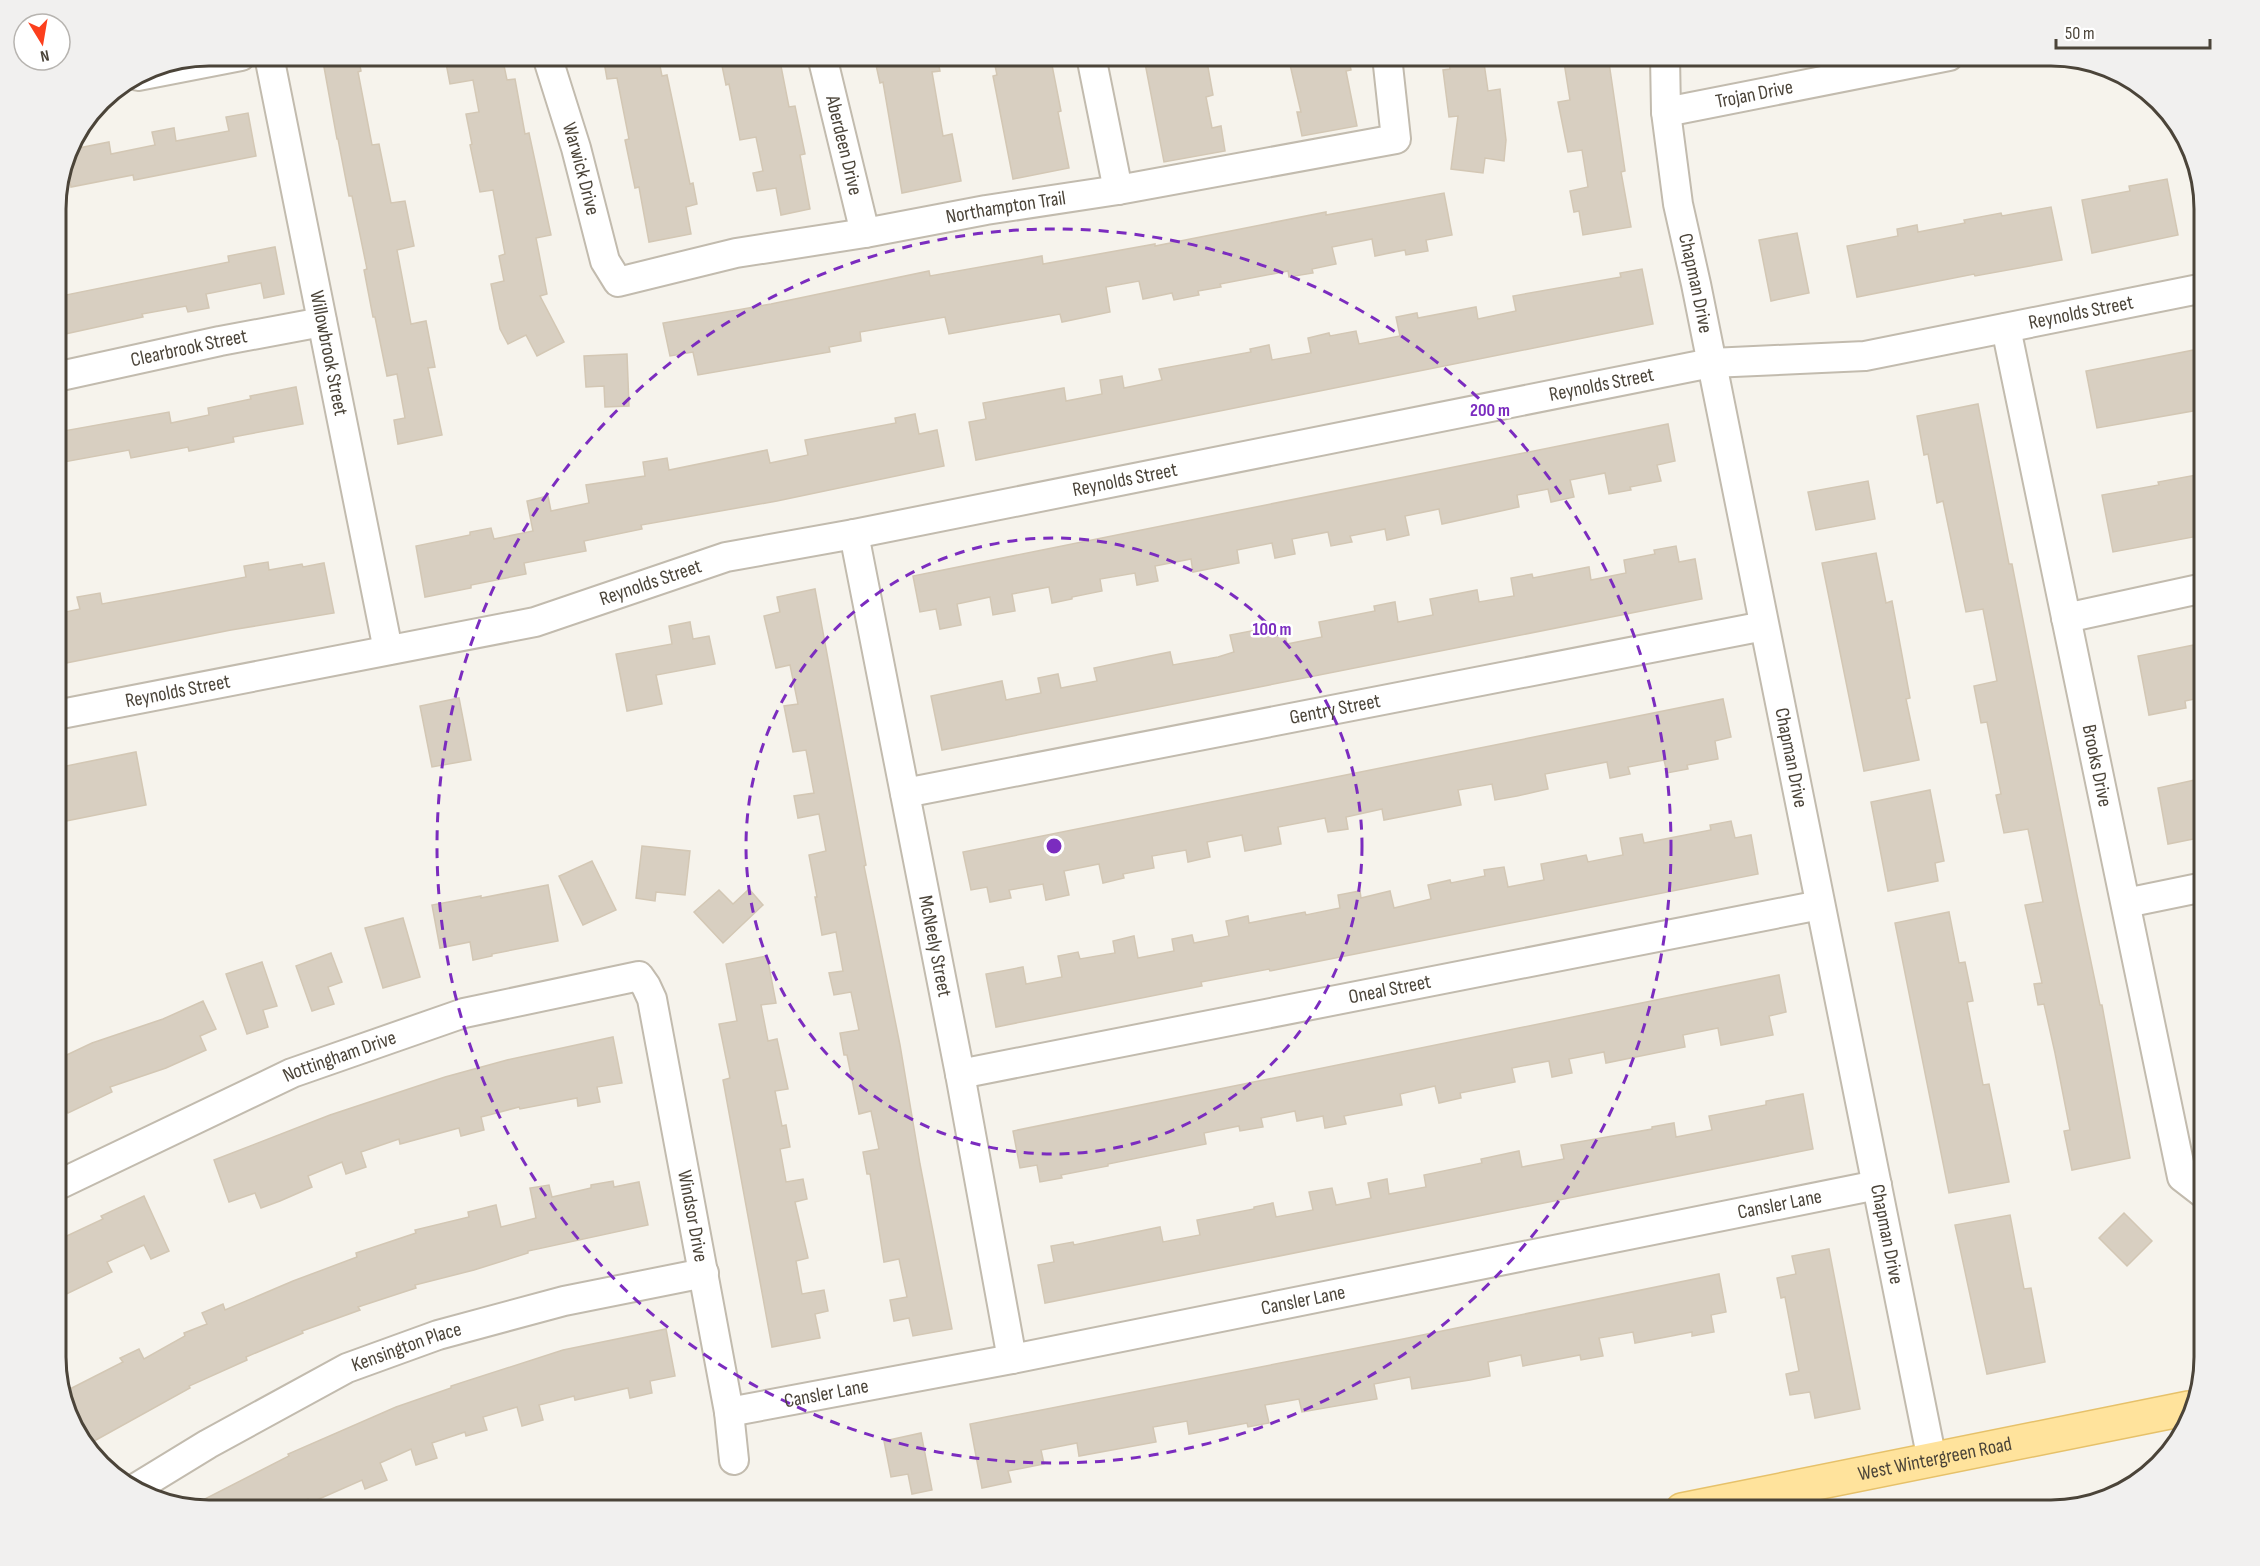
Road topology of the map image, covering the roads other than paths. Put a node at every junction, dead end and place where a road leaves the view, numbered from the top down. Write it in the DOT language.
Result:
graph roads {
  1 [pos="271,66"];
  2 [pos="550,66"];
  3 [pos="824,66"];
  4 [pos="1093,66"];
  5 [pos="1388,66"];
  6 [pos="1665,66"];
  7 [pos="1898,66"];
  8 [pos="1666,112"];
  9 [pos="1119,190"];
  10 [pos="865,233"];
  11 [pos="618,282"];
  12 [pos="2194,290"];
  13 [pos="322,322"];
  14 [pos="2006,328"];
  15 [pos="1711,363"];
  16 [pos="66,375"];
  17 [pos="854,534"];
  18 [pos="2194,590"];
  19 [pos="2066,618"];
  20 [pos="1764,626"];
  21 [pos="388,650"];
  22 [pos="66,713"];
  23 [pos="905,793"];
  24 [pos="2194,890"];
  25 [pos="2126,903"];
  26 [pos="1820,905"];
  27 [pos="639,976"];
  28 [pos="960,1074"];
  29 [pos="66,1181"];
  30 [pos="1877,1185"];
  31 [pos="2194,1186"];
  32 [pos="704,1273"];
  33 [pos="1012,1359"];
  34 [pos="2184,1409"];
  35 [pos="729,1412"];
  36 [pos="734,1460"];
  37 [pos="1932,1460"];
  38 [pos="143,1483"];
  39 [pos="1732,1500"];
  1 -- 13 [label="street, Willowbrook Street"];
  2 -- 11 [label="street, Warwick Drive"];
  3 -- 10 [label="street, Aberdeen Drive"];
  4 -- 9 [label="street"];
  5 -- 9 [label="street, Northampton Trail"];
  6 -- 8 [label="street, Chapman Drive"];
  7 -- 8 [label="street, Trojan Drive"];
  8 -- 15 [label="street, Chapman Drive"];
  9 -- 10 [label="street, Northampton Trail"];
  10 -- 11 [label="street, Northampton Trail"];
  12 -- 14 [label="street, Reynolds Street"];
  13 -- 16 [label="street, Clearbrook Street"];
  13 -- 21 [label="street, Willowbrook Street"];
  14 -- 15 [label="street, Reynolds Street"];
  14 -- 19 [label="street, Brooks Drive"];
  15 -- 17 [label="street, Reynolds Street"];
  15 -- 20 [label="street, Chapman Drive"];
  17 -- 21 [label="street, Reynolds Street"];
  17 -- 23 [label="street, McNeely Street"];
  18 -- 19 [label="street"];
  19 -- 25 [label="street, Brooks Drive"];
  20 -- 23 [label="street, Gentry Street"];
  20 -- 26 [label="street, Chapman Drive"];
  21 -- 22 [label="street, Reynolds Street"];
  23 -- 28 [label="street, McNeely Street"];
  24 -- 25 [label="street"];
  25 -- 31 [label="street, Brooks Drive"];
  26 -- 28 [label="street, Oneal Street"];
  26 -- 30 [label="street, Chapman Drive"];
  27 -- 29 [label="street, Nottingham Drive"];
  27 -- 32 [label="street, Windsor Drive"];
  28 -- 33 [label="street, McNeely Street"];
  30 -- 33 [label="street, Cansler Lane"];
  30 -- 37 [label="street, Chapman Drive"];
  32 -- 35 [label="street, Windsor Drive"];
  32 -- 38 [label="street, Kensington Place"];
  33 -- 35 [label="street, Cansler Lane"];
  34 -- 37 [label="main road, West Wintergreen Road"];
  35 -- 36 [label="street, Windsor Drive"];
  37 -- 39 [label="main road, West Wintergreen Road"];
}
